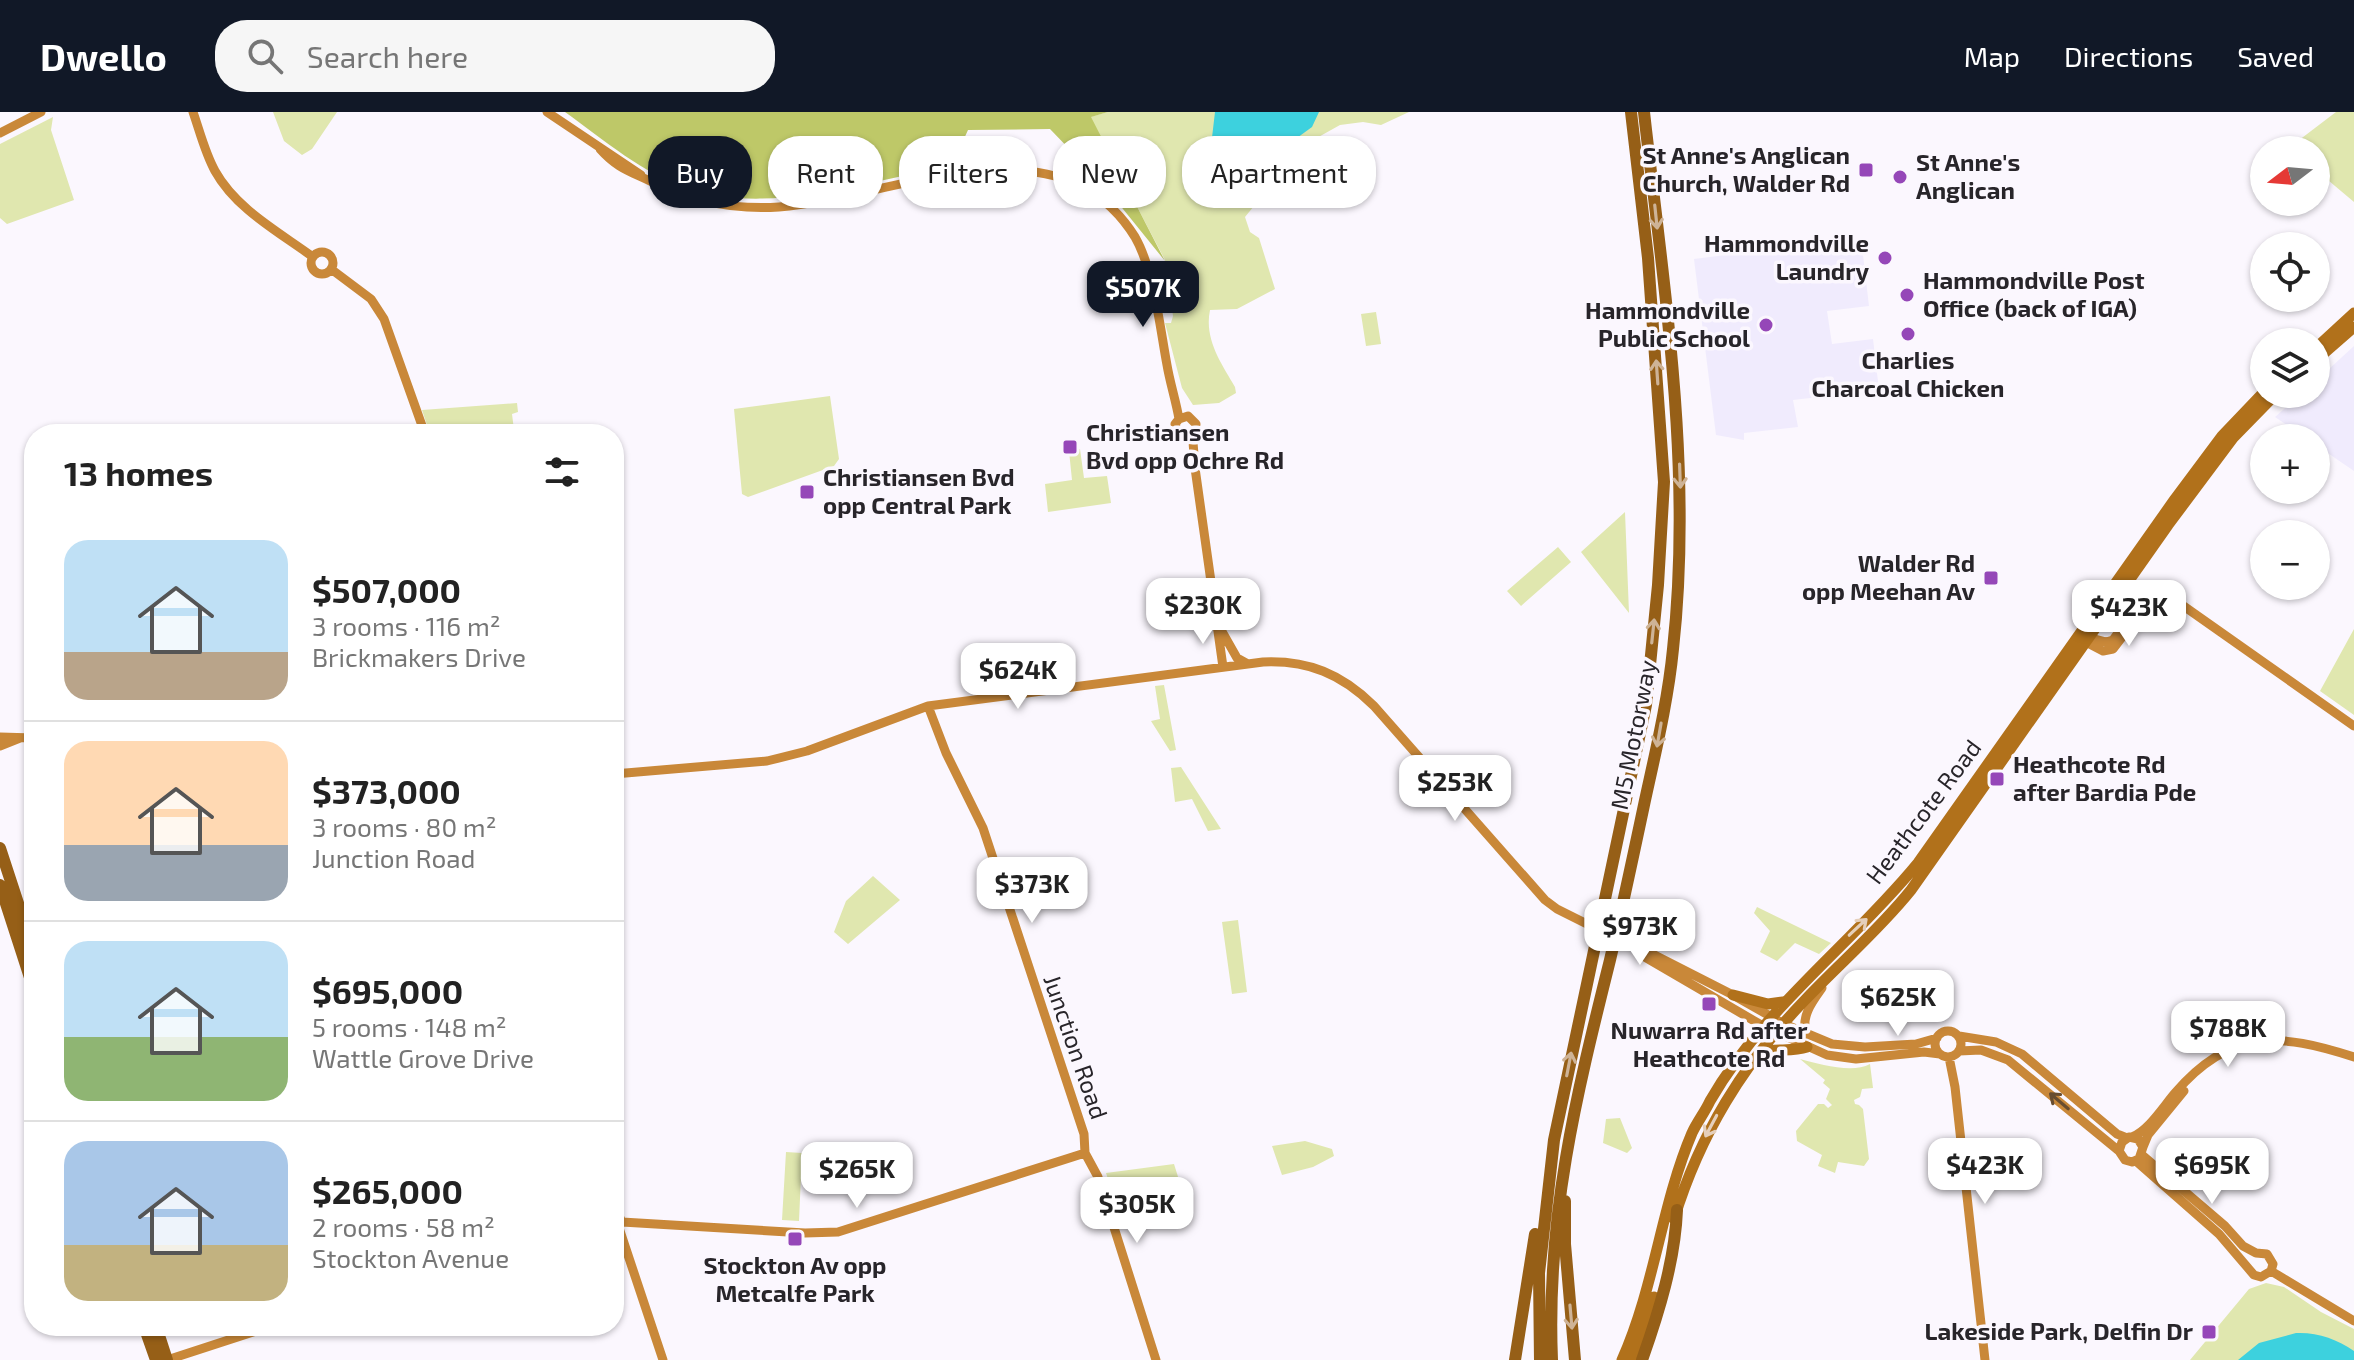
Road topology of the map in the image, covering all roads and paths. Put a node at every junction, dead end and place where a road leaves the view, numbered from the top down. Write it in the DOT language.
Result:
graph roads {
  1 [pos="41,112"];
  2 [pos="193,112"];
  3 [pos="547,112"];
  4 [pos="1631,112"];
  5 [pos="1644,112"];
  6 [pos="0,133"];
  7 [pos="313,257"];
  8 [pos="331,269"];
  9 [pos="2354,313"];
  10 [pos="2354,327"];
  11 [pos="2330,335"];
  12 [pos="2330,348"];
  13 [pos="2250,406"];
  14 [pos="2261,408"];
  15 [pos="1184,417"];
  16 [pos="421,424"];
  17 [pos="1194,434"];
  18 [pos="1181,436"];
  19 [pos="1195,468"];
  20 [pos="1217,621"];
  21 [pos="2084,638"];
  22 [pos="1247,664"];
  23 [pos="1223,667"];
  24 [pos="928,706"];
  25 [pos="2354,726"];
  26 [pos="0,737"];
  27 [pos="20,738"];
  28 [pos="24,738"];
  29 [pos="0,746"];
  30 [pos="624,773"];
  31 [pos="0,848"];
  32 [pos="0,885"];
  33 [pos="24,921"];
  34 [pos="1619,940"];
  35 [pos="24,959"];
  36 [pos="1841,963"];
  37 [pos="1733,995"];
  38 [pos="1783,1002"];
  39 [pos="1767,1021"];
  40 [pos="1780,1028"];
  41 [pos="1806,1034"];
  42 [pos="1959,1036"];
  43 [pos="1937,1038"];
  44 [pos="1588,1044"];
  45 [pos="1807,1047"];
  46 [pos="1959,1051"];
  47 [pos="1761,1052"];
  48 [pos="1945,1056"];
  49 [pos="2354,1059"];
  50 [pos="2130,1138"];
  51 [pos="1554,1140"];
  52 [pos="2119,1151"];
  53 [pos="1085,1153"];
  54 [pos="2141,1154"];
  55 [pos="1677,1210"];
  56 [pos="624,1222"];
  57 [pos="624,1245"];
  58 [pos="2256,1253"];
  59 [pos="2248,1266"];
  60 [pos="2271,1271"];
  61 [pos="2354,1321"];
  62 [pos="148,1336"];
  63 [pos="159,1336"];
  64 [pos="240,1336"];
  65 [pos="156,1360"];
  66 [pos="167,1360"];
  67 [pos="663,1360"];
  68 [pos="1156,1360"];
  69 [pos="1515,1360"];
  70 [pos="1540,1360"];
  71 [pos="1552,1360"];
  72 [pos="1575,1360"];
  73 [pos="1622,1360"];
  74 [pos="1633,1360"];
  75 [pos="1642,1360"];
  76 [pos="1985,1360"];
  1 -- 6 [label="street"];
  2 -- 7 [label="street"];
  3 -- 15 [label="street"];
  51 -- 4 [label="highway, M5 Motorway, one-way"];
  5 -- 44 [label="highway, M5 Motorway, one-way"];
  7 -- 8 [label="street"];
  7 -- 8 [label="street"];
  8 -- 16 [label="street"];
  9 -- 11 [label="main road"];
  10 -- 12 [label="main road"];
  13 -- 21 [label="main road, Heathcote Road"];
  14 -- 21 [label="main road, Heathcote Road"];
  15 -- 17 [label="street"];
  15 -- 18 [label="street"];
  17 -- 18 [label="street"];
  17 -- 19 [label="street"];
  18 -- 19 [label="street"];
  19 -- 20 [label="street"];
  20 -- 22 [label="street"];
  20 -- 23 [label="street"];
  21 -- 25 [label="street"];
  21 -- 36 [label="main road, Heathcote Road"];
  38 -- 21 [label="main road, Heathcote Road, one-way"];
  22 -- 23 [label="street"];
  22 -- 34 [label="street"];
  23 -- 24 [label="street"];
  24 -- 30 [label="street"];
  24 -- 53 [label="street, Junction Road"];
  26 -- 27 [label="street"];
  27 -- 28 [label="street"];
  27 -- 29 [label="street"];
  31 -- 33 [label="highway"];
  32 -- 35 [label="highway"];
  34 -- 37 [label="street"];
  34 -- 39 [label="street"];
  36 -- 40 [label="main road, Heathcote Road"];
  36 -- 41 [label="street"];
  37 -- 38 [label="main road"];
  37 -- 39 [label="street"];
  38 -- 39 [label="main road, Heathcote Road"];
  39 -- 40 [label="street"];
  39 -- 73 [label="main road, Heathcote Road"];
  40 -- 41 [label="street"];
  40 -- 45 [label="street"];
  40 -- 47 [label="main road, Heathcote Road"];
  41 -- 43 [label="street"];
  42 -- 43 [label="street"];
  42 -- 46 [label="street"];
  42 -- 50 [label="street"];
  43 -- 48 [label="street"];
  44 -- 71 [label="highway, M5 Motorway"];
  44 -- 72 [label="highway, one-way"];
  45 -- 47 [label="main road"];
  45 -- 48 [label="street"];
  46 -- 48 [label="street"];
  52 -- 46 [label="street, one-way"];
  47 -- 55 [label="main road, Heathcote Road, one-way"];
  48 -- 76 [label="street"];
  49 -- 50 [label="street"];
  49 -- 54 [label="street"];
  50 -- 52 [label="street"];
  50 -- 54 [label="street"];
  51 -- 69 [label="highway"];
  51 -- 70 [label="highway, M5 Motorway"];
  52 -- 54 [label="street"];
  53 -- 56 [label="street"];
  53 -- 68 [label="street, Junction Road"];
  54 -- 58 [label="street"];
  54 -- 59 [label="street"];
  55 -- 74 [label="main road, Heathcote Road"];
  55 -- 75 [label="highway"];
  57 -- 67 [label="street"];
  58 -- 59 [label="street"];
  58 -- 60 [label="street"];
  59 -- 60 [label="street"];
  60 -- 61 [label="street"];
  62 -- 65 [label="highway"];
  63 -- 66 [label="highway"];
  64 -- 66 [label="street"];
}
